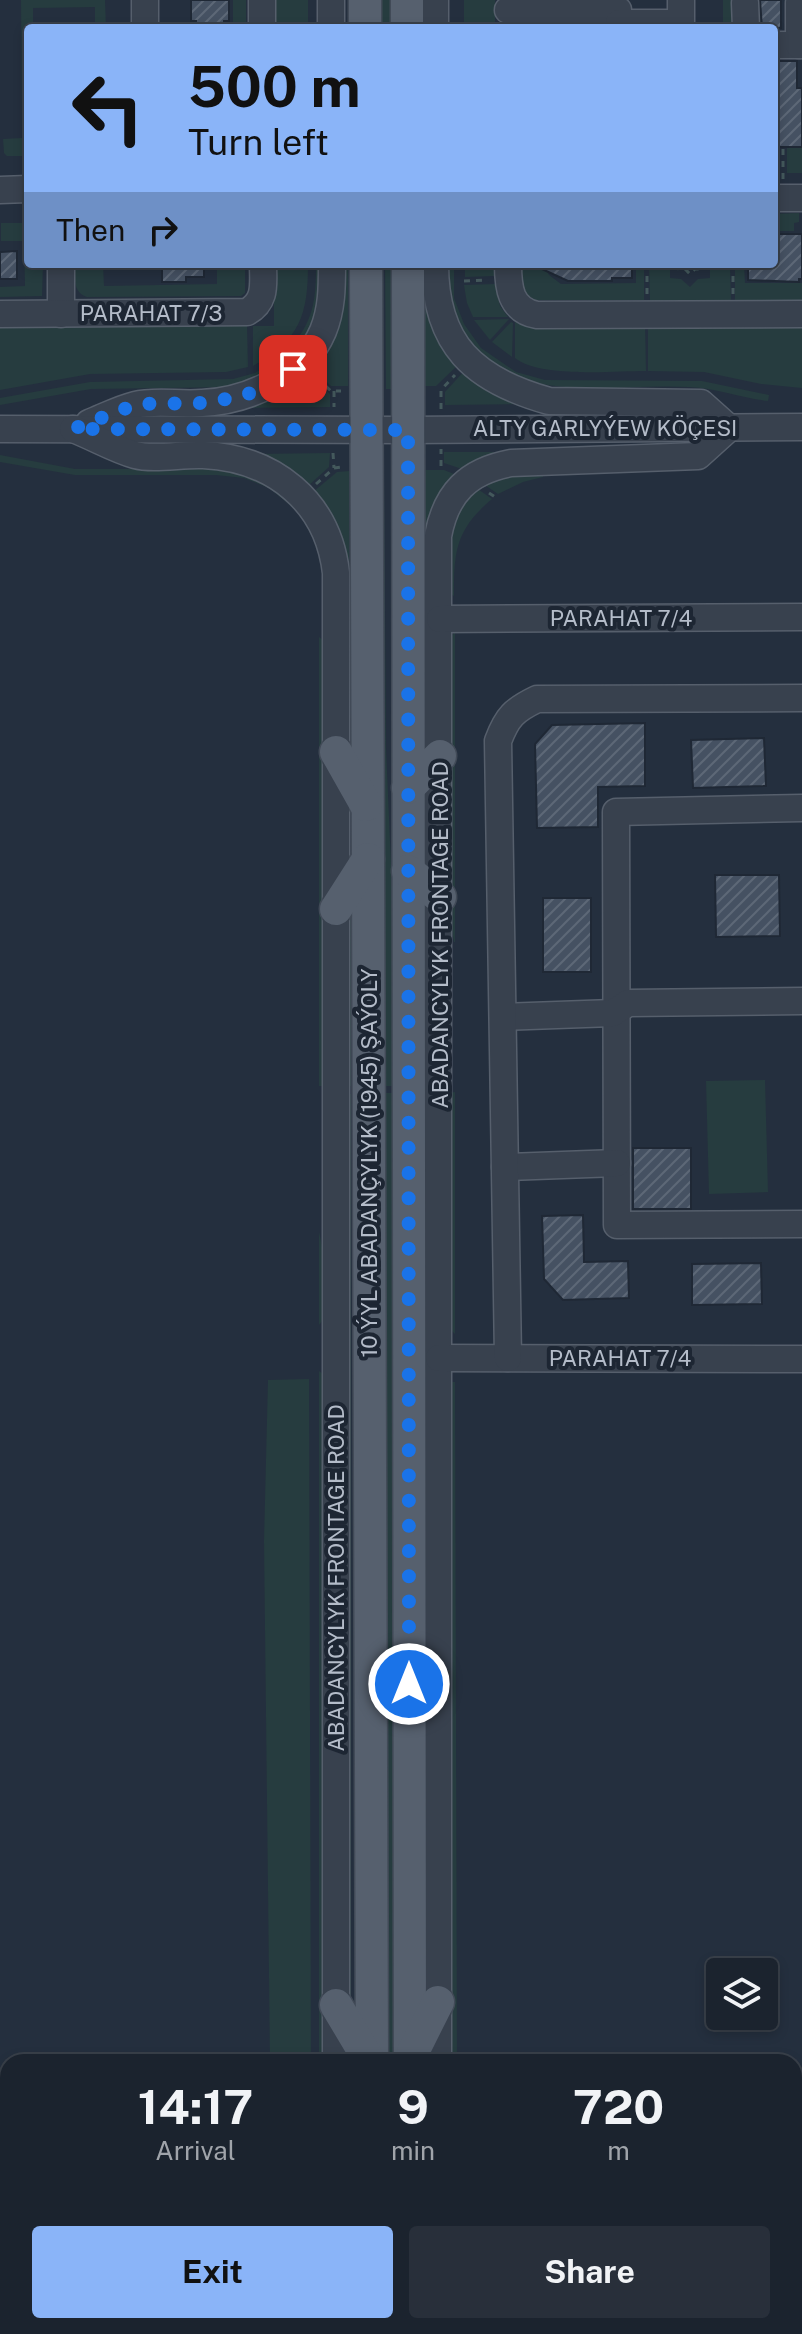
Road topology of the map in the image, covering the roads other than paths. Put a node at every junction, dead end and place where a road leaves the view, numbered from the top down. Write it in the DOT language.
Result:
graph roads {
  1 [pos="145,0"];
  2 [pos="262,0"];
  3 [pos="331,0"];
  4 [pos="407,0"];
  5 [pos="435,0"];
  6 [pos="681,0"];
  7 [pos="799,3"];
  8 [pos="508,13"];
  9 [pos="618,15"];
  10 [pos="145,24"];
  11 [pos="262,24"];
  12 [pos="331,24"];
  13 [pos="407,24"];
  14 [pos="435,24"];
  15 [pos="792,45"];
  16 [pos="24,189"];
  17 [pos="0,190"];
  18 [pos="778,198"];
  19 [pos="802,198"];
  20 [pos="61,268"];
  21 [pos="263,268"];
  22 [pos="332,268"];
  23 [pos="366,268"];
  24 [pos="408,268"];
  25 [pos="435,268"];
  26 [pos="502,272"];
  27 [pos="0,314"];
  28 [pos="61,314"];
  29 [pos="802,314"];
  30 [pos="802,427"];
  31 [pos="729,428"];
  32 [pos="0,429"];
  33 [pos="73,429"];
  34 [pos="366,430"];
  35 [pos="408,430"];
  36 [pos="802,617"];
  37 [pos="440,619"];
  38 [pos="802,698"];
  39 [pos="336,752"];
  40 [pos="440,756"];
  41 [pos="408,788"];
  42 [pos="368,807"];
  43 [pos="802,808"];
  44 [pos="368,859"];
  45 [pos="408,871"];
  46 [pos="440,897"];
  47 [pos="336,909"];
  48 [pos="802,1001"];
  49 [pos="617,1011"];
  50 [pos="503,1017"];
  51 [pos="617,1163"];
  52 [pos="505,1167"];
  53 [pos="802,1224"];
  54 [pos="439,1358"];
  55 [pos="508,1358"];
  56 [pos="802,1359"];
  57 [pos="438,2002"];
  58 [pos="336,2005"];
  59 [pos="336,2054"];
  60 [pos="366,2054"];
  61 [pos="371,2054"];
  62 [pos="420,2054"];
  63 [pos="422,2054"];
  1 -- 10 [label="street"];
  2 -- 11 [label="street"];
  3 -- 12 [label="street"];
  4 -- 13 [label="main road"];
  5 -- 14 [label="street"];
  6 -- 9 [label="street"];
  7 -- 15 [label="street"];
  8 -- 9 [label="street"];
  16 -- 17 [label="street"];
  18 -- 19 [label="street"];
  20 -- 28 [label="street"];
  21 -- 28 [label="street, PARAHAT 7/3"];
  22 -- 33 [label="street"];
  23 -- 34 [label="main road, 10 ÝYL ABADANÇYLYK (1945) ŞAÝOLY"];
  24 -- 35 [label="main road, 10 ÝYL ABADANÇYLYK (1945) ŞAÝOLY"];
  25 -- 31 [label="street"];
  26 -- 29 [label="street"];
  27 -- 28 [label="street, PARAHAT 7/3"];
  30 -- 31 [label="street, ALTY GARLYÝEW KÖÇESI"];
  31 -- 35 [label="street, ALTY GARLYÝEW KÖÇESI"];
  31 -- 37 [label="street, ABADANCYLYK FRONTAGE ROAD"];
  32 -- 33 [label="street, ALTY GARLYÝEW KÖÇESI"];
  33 -- 34 [label="street, ALTY GARLYÝEW KÖÇESI"];
  33 -- 39 [label="street, ABADANCYLYK FRONTAGE ROAD"];
  34 -- 35 [label="street, ALTY GARLYÝEW KÖÇESI"];
  34 -- 42 [label="main road, 10 ÝYL ABADANÇYLYK (1945) ŞAÝOLY"];
  35 -- 41 [label="main road, 10 ÝYL ABADANÇYLYK (1945) ŞAÝOLY"];
  36 -- 37 [label="street, PARAHAT 7/4"];
  37 -- 40 [label="street, ABADANCYLYK FRONTAGE ROAD"];
  38 -- 50 [label="street"];
  39 -- 42 [label="main road"];
  39 -- 47 [label="street, ABADANCYLYK FRONTAGE ROAD"];
  40 -- 41 [label="main road"];
  40 -- 46 [label="street, ABADANCYLYK FRONTAGE ROAD"];
  41 -- 45 [label="main road, 10 ÝYL ABADANÇYLYK (1945) ŞAÝOLY"];
  42 -- 44 [label="main road, 10 ÝYL ABADANÇYLYK (1945) ŞAÝOLY"];
  43 -- 49 [label="street"];
  44 -- 47 [label="main road"];
  44 -- 61 [label="main road, 10 ÝYL ABADANÇYLYK (1945) ŞAÝOLY"];
  45 -- 46 [label="main road"];
  45 -- 62 [label="main road, 10 ÝYL ABADANÇYLYK (1945) ŞAÝOLY"];
  46 -- 54 [label="street, ABADANCYLYK FRONTAGE ROAD"];
  47 -- 58 [label="street, ABADANCYLYK FRONTAGE ROAD"];
  48 -- 49 [label="street"];
  49 -- 50 [label="street"];
  49 -- 51 [label="street"];
  50 -- 52 [label="street"];
  51 -- 52 [label="street"];
  51 -- 53 [label="street"];
  52 -- 55 [label="street"];
  54 -- 55 [label="street, PARAHAT 7/4"];
  54 -- 57 [label="street, ABADANCYLYK FRONTAGE ROAD"];
  55 -- 56 [label="street, PARAHAT 7/4"];
  57 -- 63 [label="main road"];
  58 -- 59 [label="street, ABADANCYLYK FRONTAGE ROAD"];
  58 -- 60 [label="main road"];
}
